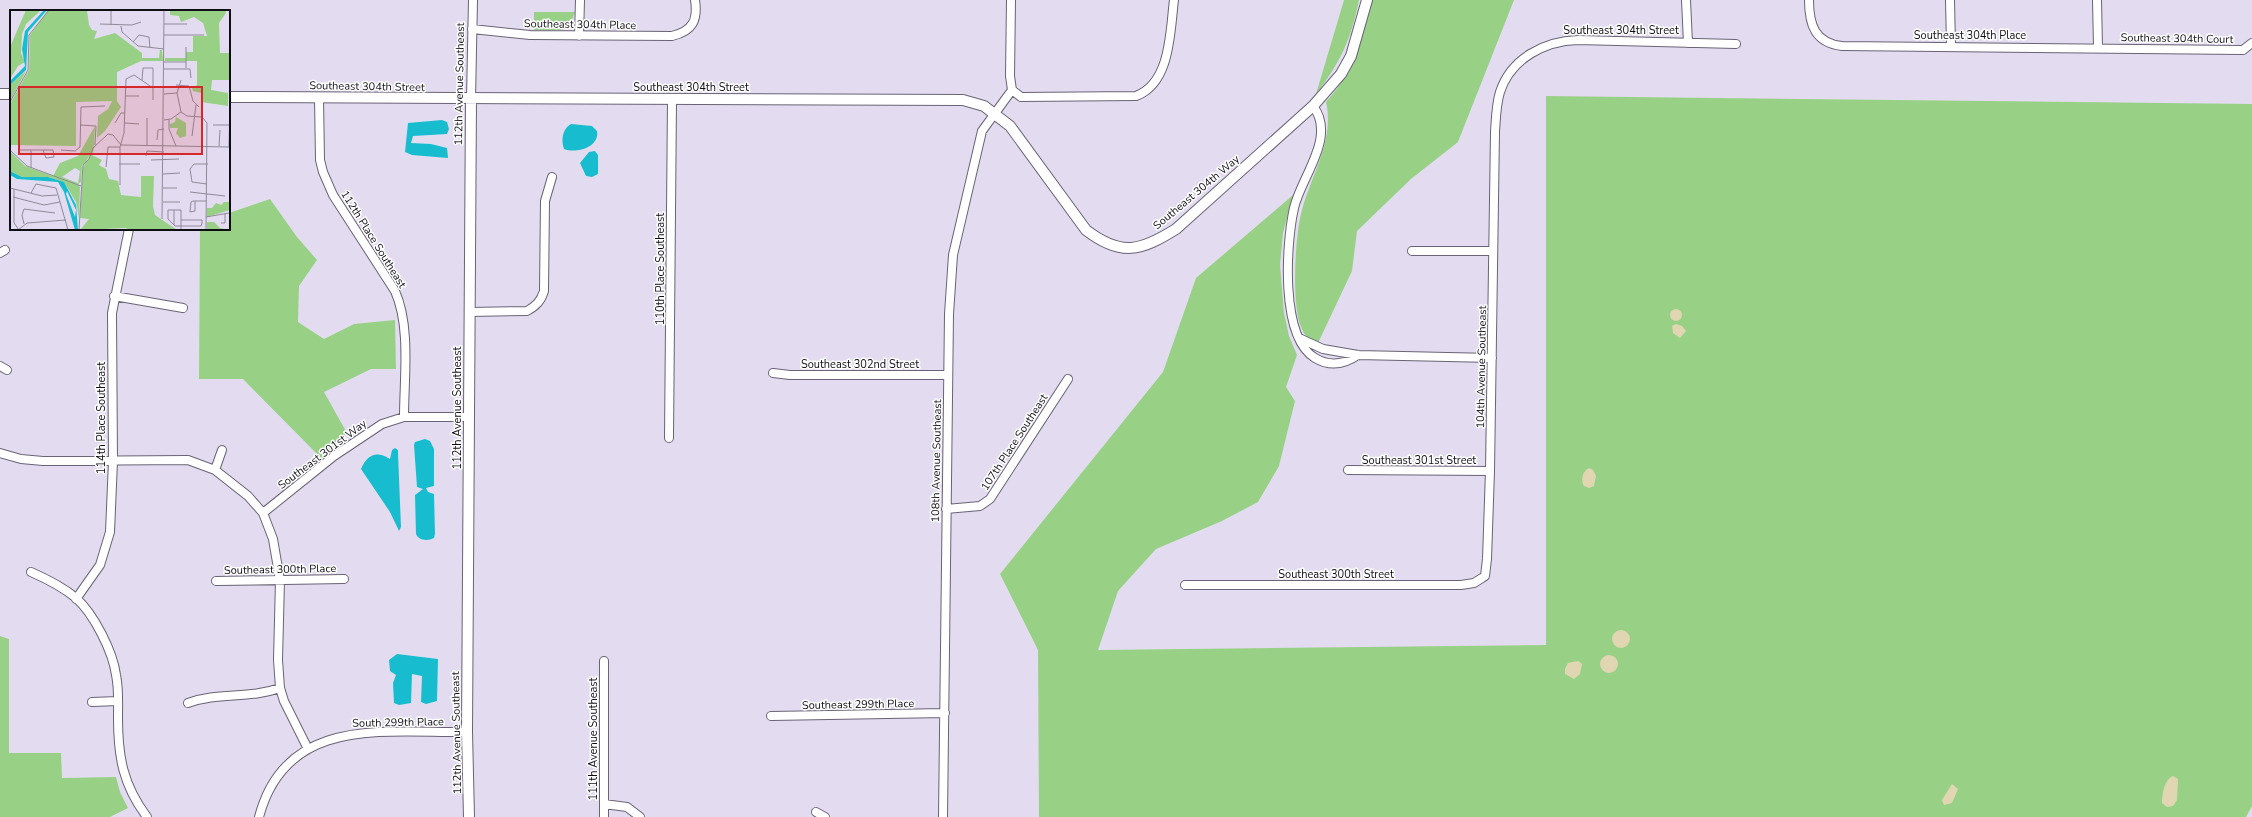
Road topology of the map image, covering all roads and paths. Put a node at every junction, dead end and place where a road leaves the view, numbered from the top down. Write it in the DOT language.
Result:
graph roads {
  1 [pos="472,0"];
  2 [pos="580,0"];
  3 [pos="695,0"];
  4 [pos="1011,0"];
  5 [pos="1174,0"];
  6 [pos="1367,0"];
  7 [pos="1686,0"];
  8 [pos="1809,0"];
  9 [pos="1950,0"];
  10 [pos="2097,0"];
  11 [pos="472,29"];
  12 [pos="579,36"];
  13 [pos="1688,43"];
  14 [pos="2252,43"];
  15 [pos="1736,44"];
  16 [pos="1951,45"];
  17 [pos="2098,47"];
  18 [pos="1012,90"];
  19 [pos="230,97"];
  20 [pos="319,98"];
  21 [pos="470,99"];
  22 [pos="672,99"];
  23 [pos="1313,106"];
  24 [pos="995,113"];
  25 [pos="1495,158"];
  26 [pos="552,177"];
  27 [pos="128,230"];
  28 [pos="1412,251"];
  29 [pos="1493,251"];
  30 [pos="114,296"];
  31 [pos="184,308"];
  32 [pos="470,312"];
  33 [pos="1299,338"];
  34 [pos="1358,355"];
  35 [pos="1492,358"];
  36 [pos="773,373"];
  37 [pos="948,375"];
  38 [pos="1068,379"];
  39 [pos="404,417"];
  40 [pos="469,417"];
  41 [pos="670,438"];
  42 [pos="222,450"];
  43 [pos="0,453"];
  44 [pos="113,461"];
  45 [pos="215,470"];
  46 [pos="1348,470"];
  47 [pos="1490,471"];
  48 [pos="946,509"];
  49 [pos="263,513"];
  50 [pos="31,572"];
  51 [pos="1485,576"];
  52 [pos="344,579"];
  53 [pos="280,580"];
  54 [pos="216,581"];
  55 [pos="1185,585"];
  56 [pos="76,599"];
  57 [pos="604,661"];
  58 [pos="280,688"];
  59 [pos="92,702"];
  60 [pos="118,702"];
  61 [pos="188,703"];
  62 [pos="945,713"];
  63 [pos="771,716"];
  64 [pos="467,732"];
  65 [pos="308,749"];
  66 [pos="604,804"];
  67 [pos="816,812"];
  68 [pos="147,817"];
  69 [pos="259,817"];
  70 [pos="469,817"];
  71 [pos="604,817"];
  72 [pos="640,817"];
  73 [pos="825,817"];
  74 [pos="943,817"];
  1 -- 11 [label="street, 112th Avenue Southeast"];
  2 -- 12 [label="street"];
  3 -- 12 [label="street, Southeast 304th Place"];
  4 -- 18 [label="street"];
  5 -- 18 [label="street"];
  6 -- 23 [label="street"];
  7 -- 13 [label="street"];
  8 -- 16 [label="street, Southeast 304th Place"];
  9 -- 16 [label="street"];
  10 -- 17 [label="street"];
  11 -- 12 [label="street, Southeast 304th Place"];
  11 -- 21 [label="street, 112th Avenue Southeast"];
  13 -- 15 [label="street, Southeast 304th Street"];
  13 -- 25 [label="street, Southeast 304th Street"];
  14 -- 17 [label="street, Southeast 304th Court"];
  16 -- 17 [label="street, Southeast 304th Place"];
  18 -- 24 [label="street"];
  19 -- 20 [label="street, Southeast 304th Street"];
  20 -- 21 [label="street, Southeast 304th Street"];
  20 -- 39 [label="street, 112th Place Southeast"];
  21 -- 22 [label="street, Southeast 304th Street"];
  21 -- 32 [label="street, 112th Avenue Southeast"];
  22 -- 24 [label="street, Southeast 304th Street"];
  22 -- 41 [label="street, 110th Place Southeast"];
  23 -- 24 [label="street, Southeast 304th Way"];
  23 -- 33 [label="street"];
  24 -- 37 [label="street, 108th Avenue Southeast"];
  25 -- 29 [label="street, 104th Avenue Southeast"];
  26 -- 32 [label="street"];
  27 -- 30 [label="street, 114th Place Southeast"];
  28 -- 29 [label="street"];
  29 -- 35 [label="street, 104th Avenue Southeast"];
  30 -- 31 [label="street"];
  30 -- 44 [label="street, 114th Place Southeast"];
  32 -- 40 [label="street, 112th Avenue Southeast"];
  33 -- 34 [label="street"];
  33 -- 34 [label="street"];
  34 -- 35 [label="street"];
  35 -- 47 [label="street, 104th Avenue Southeast"];
  36 -- 37 [label="street, Southeast 302nd Street"];
  37 -- 48 [label="street, 108th Avenue Southeast"];
  38 -- 48 [label="street, 107th Place Southeast"];
  39 -- 40 [label="street, Southeast 301st Way"];
  39 -- 49 [label="street, Southeast 301st Way"];
  40 -- 64 [label="street, 112th Avenue Southeast"];
  42 -- 45 [label="street"];
  43 -- 44 [label="street"];
  44 -- 45 [label="street"];
  44 -- 56 [label="street, 114th Place Southeast"];
  45 -- 49 [label="street"];
  46 -- 47 [label="street, Southeast 301st Street"];
  47 -- 51 [label="street, 104th Avenue Southeast"];
  48 -- 62 [label="street, 108th Avenue Southeast"];
  49 -- 53 [label="street"];
  50 -- 56 [label="street"];
  51 -- 55 [label="street, Southeast 300th Street"];
  52 -- 53 [label="street, Southeast 300th Place"];
  53 -- 54 [label="street, Southeast 300th Place"];
  53 -- 58 [label="street"];
  56 -- 60 [label="street"];
  57 -- 66 [label="street, 111th Avenue Southeast"];
  58 -- 61 [label="street"];
  58 -- 65 [label="street"];
  59 -- 60 [label="street"];
  60 -- 68 [label="street"];
  62 -- 63 [label="street, Southeast 299th Place"];
  62 -- 74 [label="street, 108th Avenue Southeast"];
  64 -- 65 [label="street, South 299th Place"];
  64 -- 70 [label="street, 112th Avenue Southeast"];
  65 -- 69 [label="street, South 299th Place"];
  66 -- 71 [label="street, 111th Avenue Southeast"];
  66 -- 72 [label="street"];
  67 -- 73 [label="street"];
}
